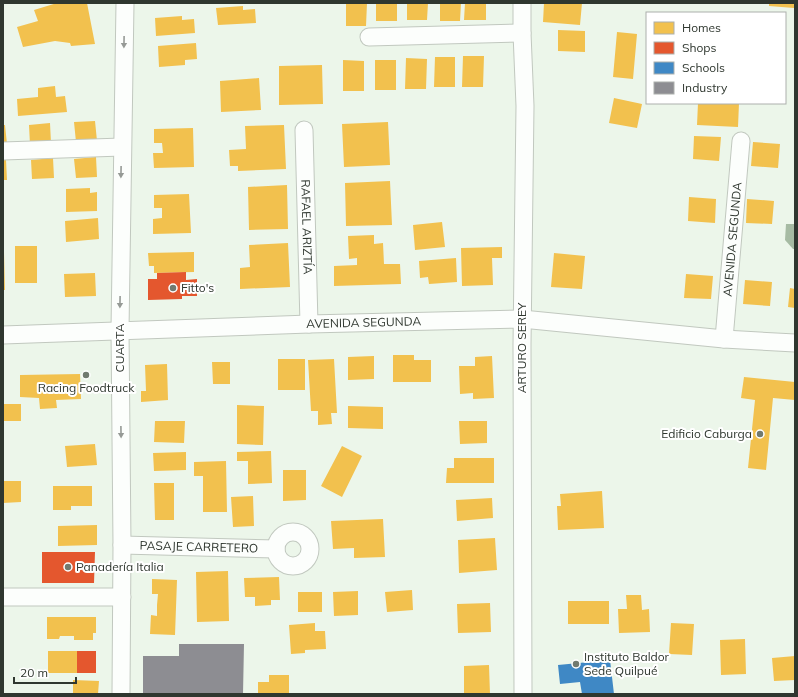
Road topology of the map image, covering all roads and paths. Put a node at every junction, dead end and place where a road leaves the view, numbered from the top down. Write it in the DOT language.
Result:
graph roads {
  1 [pos="125,3"];
  2 [pos="522,3"];
  3 [pos="522,33"];
  4 [pos="369,38"];
  5 [pos="304,130"];
  6 [pos="741,140"];
  7 [pos="122,147"];
  8 [pos="3,151"];
  9 [pos="522,319"];
  10 [pos="309,324"];
  11 [pos="120,330"];
  12 [pos="3,335"];
  13 [pos="724,339"];
  14 [pos="795,343"];
  15 [pos="122,545"];
  16 [pos="276,549"];
  17 [pos="3,597"];
  18 [pos="122,597"];
  19 [pos="120,694"];
  20 [pos="523,694"];
  1 -- 7 [label="street, CUARTA, one-way"];
  2 -- 3 [label="street, ARTURO SEREY"];
  3 -- 4 [label="street"];
  3 -- 9 [label="street, ARTURO SEREY"];
  5 -- 10 [label="street, RAFAEL ARIZTÍA"];
  6 -- 13 [label="street, AVENIDA SEGUNDA"];
  7 -- 8 [label="street"];
  7 -- 11 [label="street, CUARTA, one-way"];
  9 -- 10 [label="street, AVENIDA SEGUNDA"];
  9 -- 13 [label="street, AVENIDA SEGUNDA"];
  9 -- 20 [label="street, ARTURO SEREY"];
  10 -- 11 [label="street, AVENIDA SEGUNDA"];
  11 -- 12 [label="street, AVENIDA SEGUNDA"];
  11 -- 15 [label="street, CUARTA, one-way"];
  13 -- 14 [label="street, AVENIDA SEGUNDA"];
  15 -- 16 [label="street, PASAJE CARRETERO"];
  15 -- 18 [label="street, CUARTA"];
  17 -- 18 [label="street"];
  18 -- 19 [label="street, CUARTA"];
}
